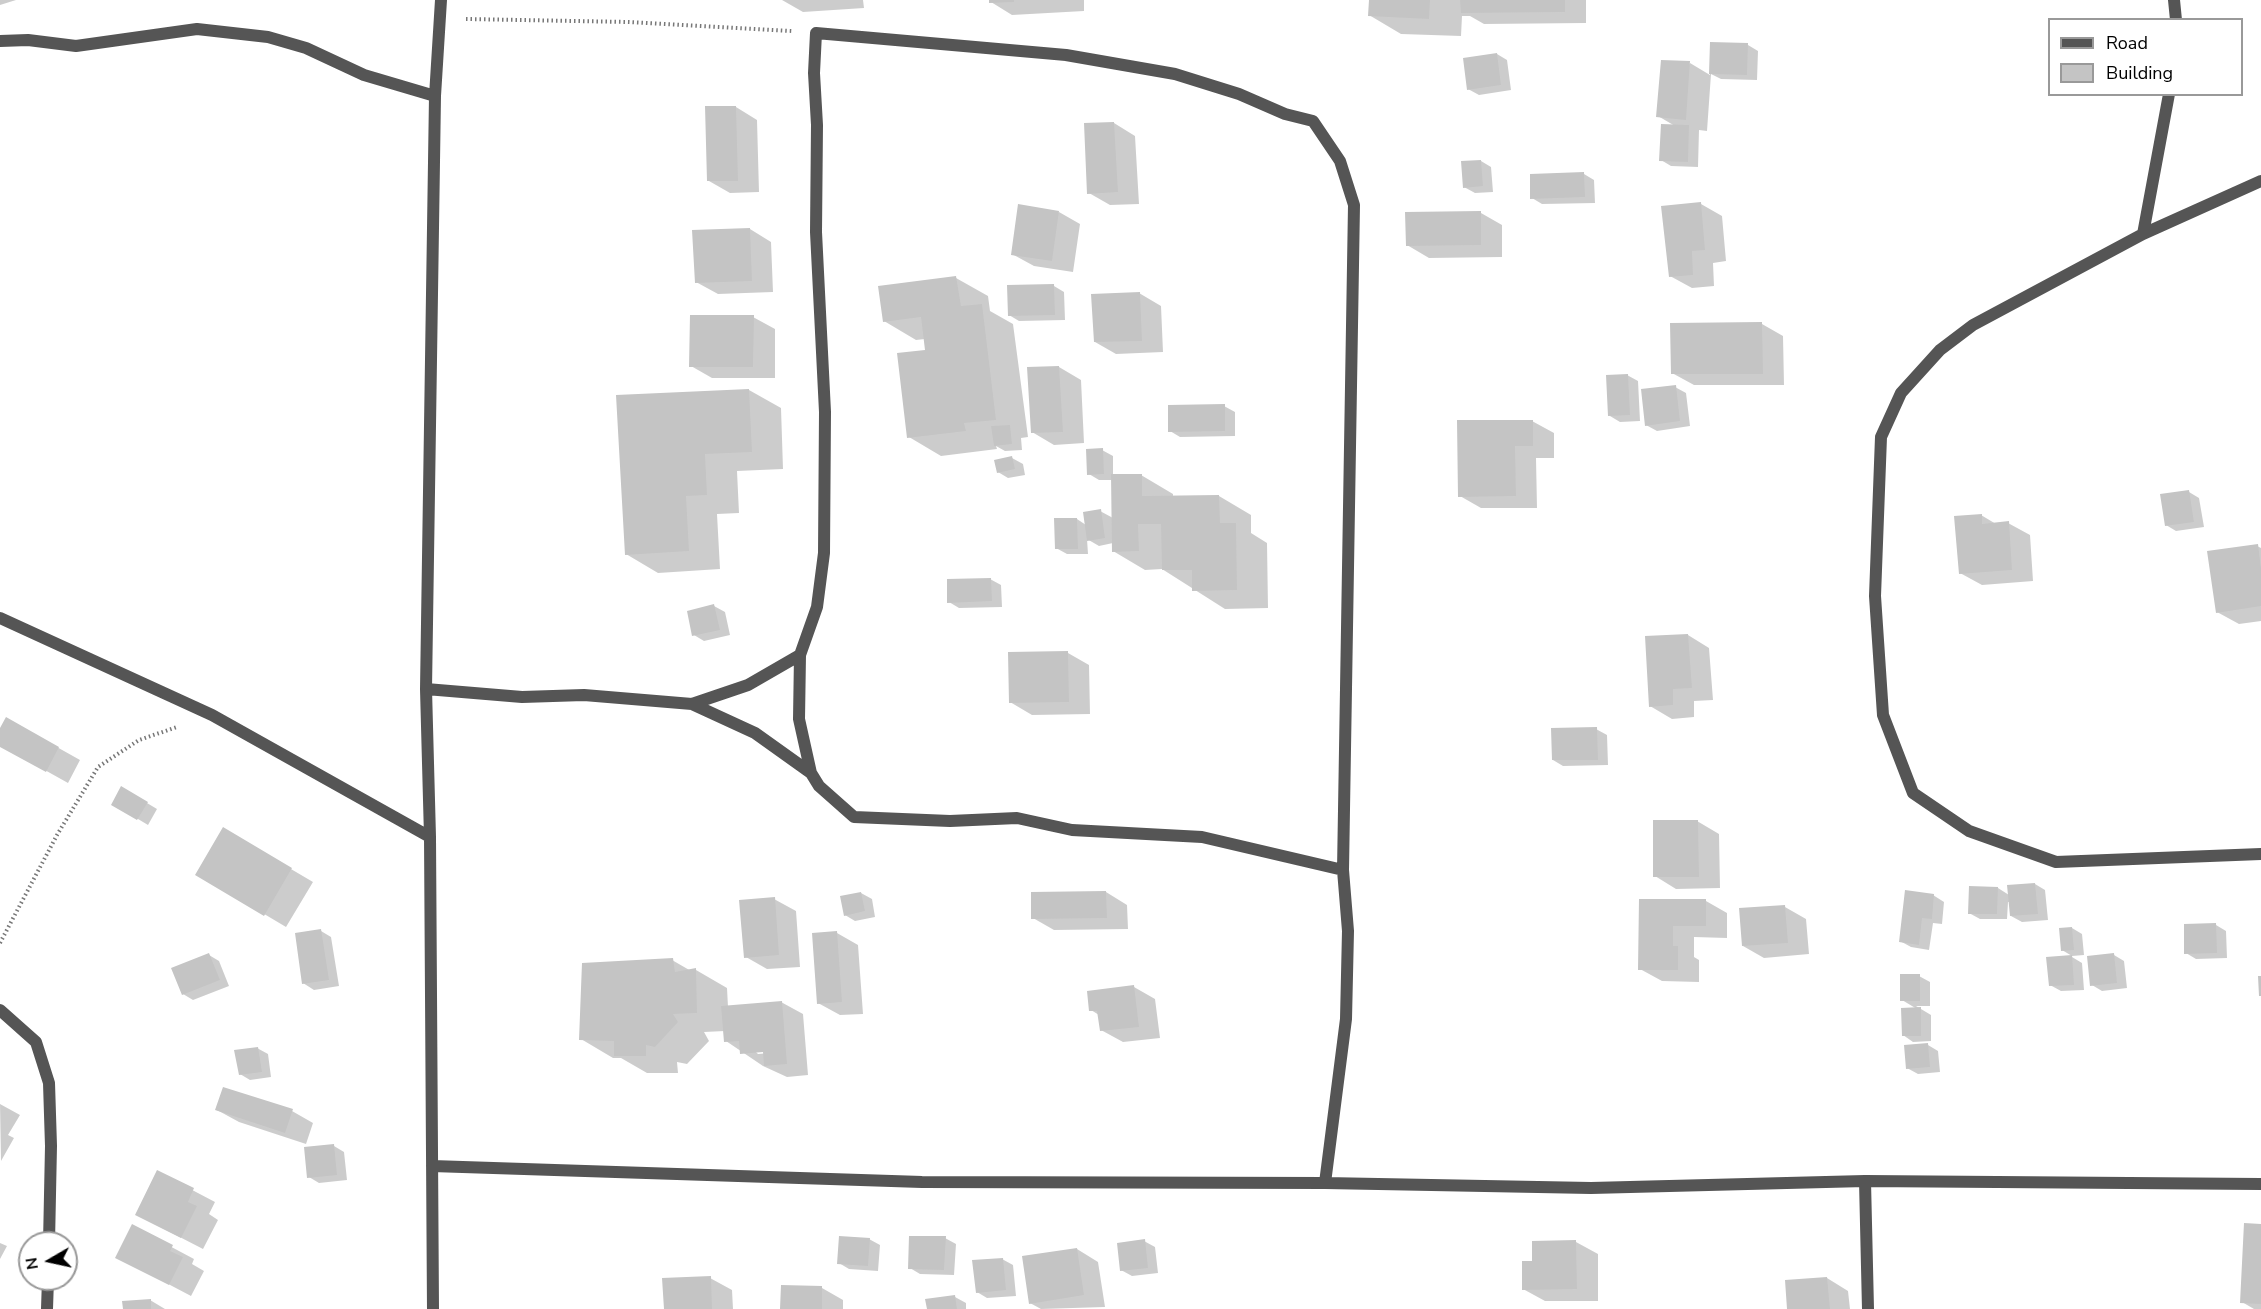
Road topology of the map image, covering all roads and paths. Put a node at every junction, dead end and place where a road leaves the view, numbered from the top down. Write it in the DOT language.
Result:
graph roads {
  1 [pos="441,0"];
  2 [pos="2174,0"];
  3 [pos="441,18"];
  4 [pos="2176,18"];
  5 [pos="816,33"];
  6 [pos="0,41"];
  7 [pos="435,96"];
  8 [pos="2169,96"];
  9 [pos="2261,181"];
  10 [pos="2143,234"];
  11 [pos="0,618"];
  12 [pos="800,656"];
  13 [pos="426,689"];
  14 [pos="692,704"];
  15 [pos="212,716"];
  16 [pos="811,773"];
  17 [pos="430,837"];
  18 [pos="2261,854"];
  19 [pos="1343,870"];
  20 [pos="0,943"];
  21 [pos="0,1010"];
  22 [pos="432,1166"];
  23 [pos="1865,1181"];
  24 [pos="1325,1183"];
  25 [pos="2261,1184"];
  26 [pos="49,1231"];
  27 [pos="48,1291"];
  28 [pos="47,1309"];
  29 [pos="433,1309"];
  30 [pos="1868,1309"];
  1 -- 3 [label="street"];
  2 -- 4 [label="street"];
  3 -- 5 [label="path"];
  3 -- 7 [label="street"];
  5 -- 12 [label="street"];
  5 -- 19 [label="street"];
  6 -- 7 [label="street"];
  7 -- 13 [label="street"];
  8 -- 10 [label="street"];
  9 -- 10 [label="street"];
  10 -- 18 [label="street"];
  11 -- 15 [label="street"];
  12 -- 14 [label="street"];
  12 -- 16 [label="street"];
  13 -- 14 [label="street"];
  13 -- 17 [label="street"];
  14 -- 16 [label="street"];
  15 -- 17 [label="street"];
  15 -- 20 [label="path"];
  16 -- 19 [label="street"];
  17 -- 22 [label="street"];
  19 -- 24 [label="street"];
  21 -- 26 [label="street"];
  22 -- 24 [label="street"];
  22 -- 29 [label="street"];
  23 -- 24 [label="street"];
  23 -- 25 [label="street"];
  23 -- 30 [label="street"];
  27 -- 28 [label="street"];
}
